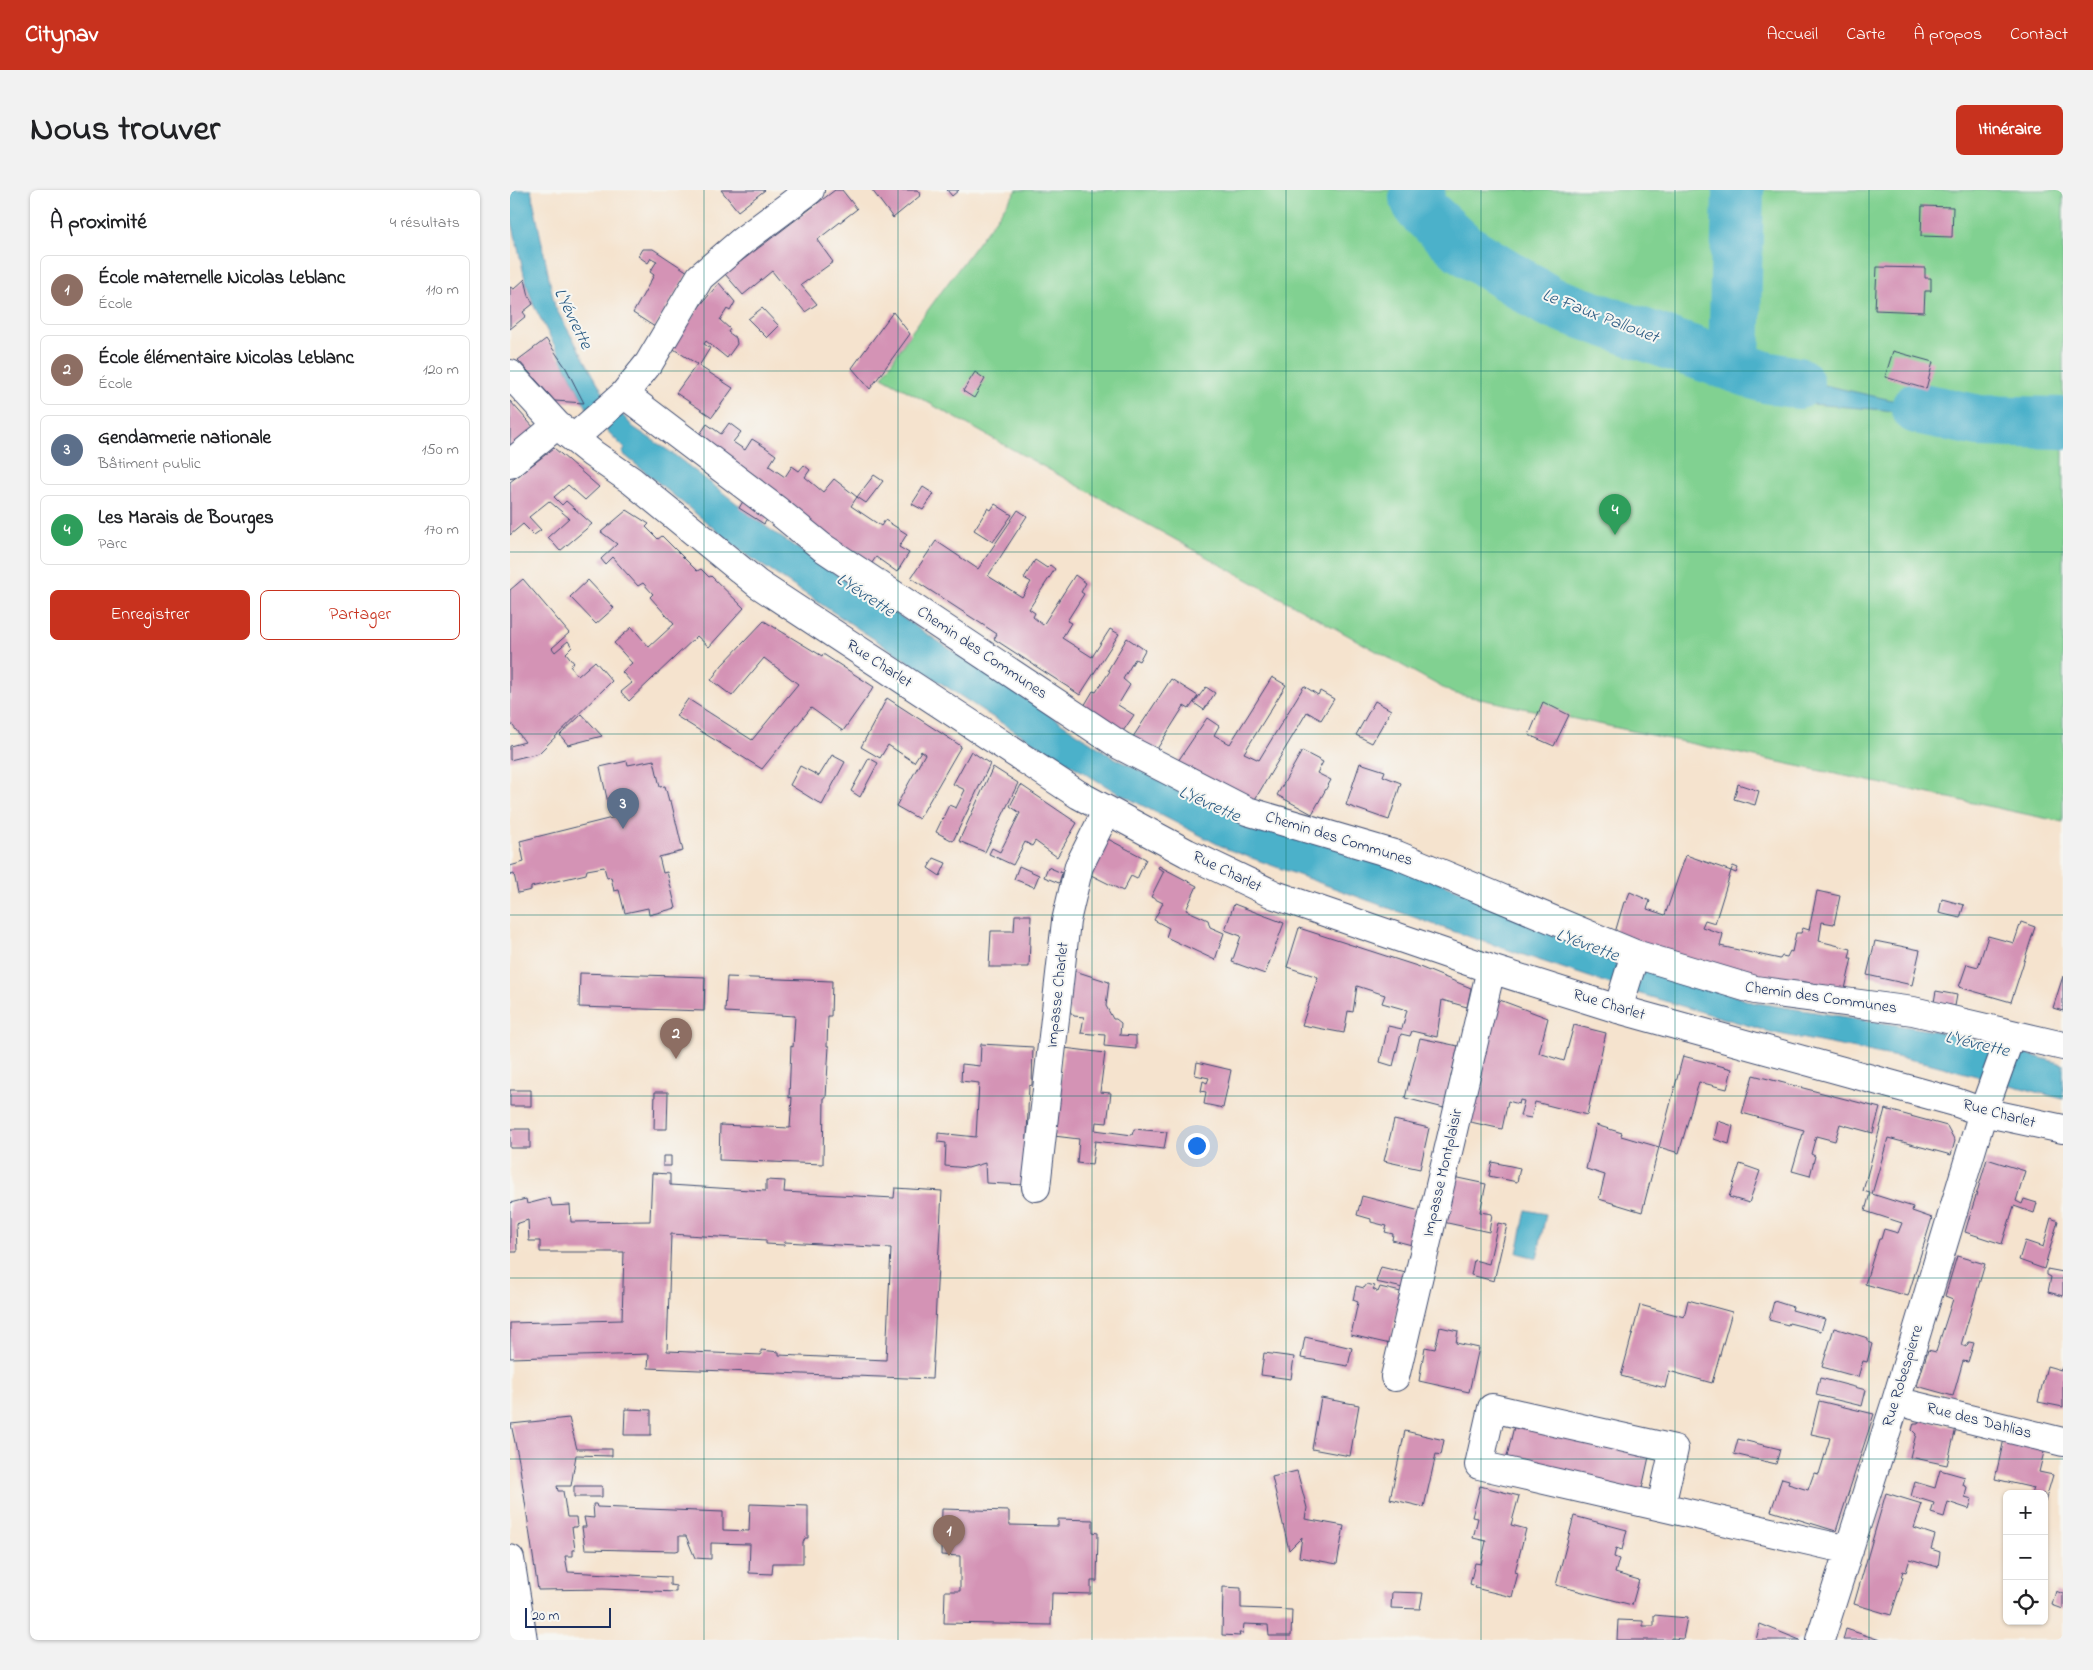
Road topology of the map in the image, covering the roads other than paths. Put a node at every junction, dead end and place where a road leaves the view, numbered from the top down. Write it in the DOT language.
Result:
graph roads {
  1 [pos="810,190"];
  2 [pos="510,374"];
  3 [pos="622,397"];
  4 [pos="573,430"];
  5 [pos="510,464"];
  6 [pos="1107,810"];
  7 [pos="1634,958"];
  8 [pos="1491,969"];
  9 [pos="1619,1003"];
  10 [pos="2009,1039"];
  11 [pos="2063,1046"];
  12 [pos="1988,1101"];
  13 [pos="2063,1129"];
  14 [pos="1036,1186"];
  15 [pos="1395,1377"];
  16 [pos="1896,1401"];
  17 [pos="2063,1442"];
  18 [pos="1661,1506"];
  19 [pos="1849,1550"];
  20 [pos="510,1559"];
  21 [pos="517,1625"];
  22 [pos="1820,1640"];
  1 -- 3 [label="street"];
  2 -- 4 [label="street, Rue Charlet"];
  3 -- 4 [label="street"];
  3 -- 7 [label="street, Chemin des Communes"];
  4 -- 5 [label="street"];
  4 -- 6 [label="street, Rue Charlet"];
  6 -- 8 [label="street, Rue Charlet"];
  6 -- 14 [label="street, Impasse Charlet"];
  7 -- 9 [label="street"];
  7 -- 10 [label="street, Chemin des Communes"];
  8 -- 9 [label="street, Rue Charlet"];
  8 -- 15 [label="street, Impasse Montplaisir"];
  9 -- 12 [label="street, Rue Charlet"];
  10 -- 11 [label="street, Chemin des Communes"];
  10 -- 12 [label="street, Rue Robespierre"];
  12 -- 13 [label="street, Rue Charlet"];
  12 -- 16 [label="street, Rue Robespierre"];
  16 -- 17 [label="street, Rue des Dahlias"];
  16 -- 19 [label="street, Rue Robespierre"];
  18 -- 18 [label="street"];
  18 -- 19 [label="street"];
  19 -- 22 [label="street, Rue Robespierre"];
  20 -- 21 [label="street"];
}
